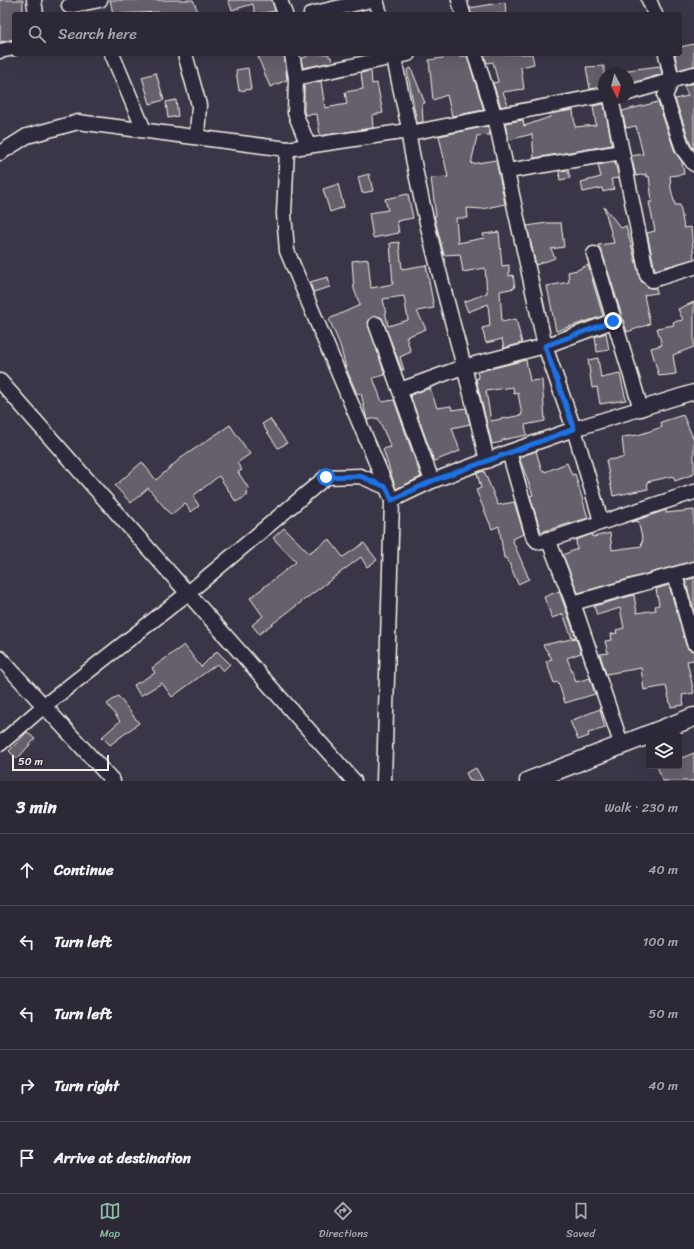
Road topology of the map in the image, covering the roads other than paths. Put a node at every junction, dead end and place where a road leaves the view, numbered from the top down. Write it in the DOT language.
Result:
graph roads {
  1 [pos="34,0"];
  2 [pos="100,0"];
  3 [pos="280,0"];
  4 [pos="371,0"];
  5 [pos="376,0"];
  6 [pos="459,0"];
  7 [pos="649,0"];
  8 [pos="71,7"];
  9 [pos="36,12"];
  10 [pos="283,12"];
  11 [pos="320,12"];
  12 [pos="379,12"];
  13 [pos="462,12"];
  14 [pos="654,12"];
  15 [pos="12,48"];
  16 [pos="0,51"];
  17 [pos="113,56"];
  18 [pos="186,56"];
  19 [pos="292,56"];
  20 [pos="393,56"];
  21 [pos="477,56"];
  22 [pos="666,56"];
  23 [pos="694,74"];
  24 [pos="296,78"];
  25 [pos="672,80"];
  26 [pos="634,91"];
  27 [pos="598,96"];
  28 [pos="612,104"];
  29 [pos="495,117"];
  30 [pos="144,130"];
  31 [pos="409,132"];
  32 [pos="197,137"];
  33 [pos="308,146"];
  34 [pos="287,149"];
  35 [pos="622,152"];
  36 [pos="0,153"];
  37 [pos="694,164"];
  38 [pos="508,172"];
  39 [pos="594,254"];
  40 [pos="694,267"];
  41 [pos="613,321"];
  42 [pos="376,324"];
  43 [pos="545,346"];
  44 [pos="463,367"];
  45 [pos="0,381"];
  46 [pos="400,390"];
  47 [pos="694,392"];
  48 [pos="641,409"];
  49 [pos="574,429"];
  50 [pos="509,452"];
  51 [pos="487,461"];
  52 [pos="432,481"];
  53 [pos="386,487"];
  54 [pos="694,492"];
  55 [pos="392,500"];
  56 [pos="601,521"];
  57 [pos="548,539"];
  58 [pos="694,569"];
  59 [pos="675,575"];
  60 [pos="188,593"];
  61 [pos="573,603"];
  62 [pos="694,643"];
  63 [pos="0,658"];
  64 [pos="44,706"];
  65 [pos="694,717"];
  66 [pos="0,744"];
  67 [pos="622,746"];
  68 [pos="113,781"];
  69 [pos="354,781"];
  70 [pos="384,781"];
  71 [pos="529,781"];
  1 -- 9 [label="street"];
  2 -- 8 [label="street"];
  3 -- 10 [label="street"];
  4 -- 11 [label="street"];
  5 -- 12 [label="street"];
  6 -- 13 [label="street"];
  7 -- 14 [label="street"];
  15 -- 16 [label="street"];
  17 -- 30 [label="street"];
  18 -- 32 [label="street"];
  19 -- 24 [label="street"];
  20 -- 24 [label="street"];
  20 -- 31 [label="street"];
  21 -- 29 [label="street"];
  22 -- 25 [label="street"];
  23 -- 25 [label="street"];
  24 -- 33 [label="street"];
  25 -- 26 [label="street"];
  25 -- 37 [label="street"];
  27 -- 29 [label="street"];
  28 -- 35 [label="street"];
  29 -- 31 [label="street"];
  29 -- 38 [label="street"];
  30 -- 32 [label="street"];
  30 -- 36 [label="street"];
  31 -- 33 [label="street"];
  31 -- 44 [label="street"];
  32 -- 34 [label="street"];
  33 -- 34 [label="street"];
  34 -- 53 [label="street"];
  35 -- 38 [label="street"];
  35 -- 40 [label="street"];
  38 -- 43 [label="street"];
  39 -- 41 [label="street"];
  41 -- 43 [label="street"];
  41 -- 48 [label="street"];
  42 -- 46 [label="street"];
  43 -- 44 [label="street"];
  43 -- 49 [label="street"];
  44 -- 46 [label="street"];
  44 -- 51 [label="street"];
  45 -- 60 [label="street"];
  46 -- 52 [label="street"];
  47 -- 48 [label="street"];
  48 -- 49 [label="street"];
  49 -- 50 [label="street"];
  49 -- 56 [label="street"];
  50 -- 51 [label="street"];
  50 -- 57 [label="street"];
  51 -- 52 [label="street"];
  52 -- 55 [label="street"];
  53 -- 55 [label="street"];
  53 -- 60 [label="street"];
  54 -- 56 [label="street"];
  55 -- 70 [label="street"];
  56 -- 57 [label="street"];
  57 -- 61 [label="street"];
  58 -- 59 [label="street"];
  59 -- 61 [label="street"];
  59 -- 62 [label="street"];
  60 -- 64 [label="street"];
  60 -- 69 [label="street"];
  61 -- 67 [label="street"];
  63 -- 64 [label="street"];
  64 -- 66 [label="street"];
  64 -- 68 [label="street"];
  65 -- 67 [label="street"];
  67 -- 71 [label="street"];
}
